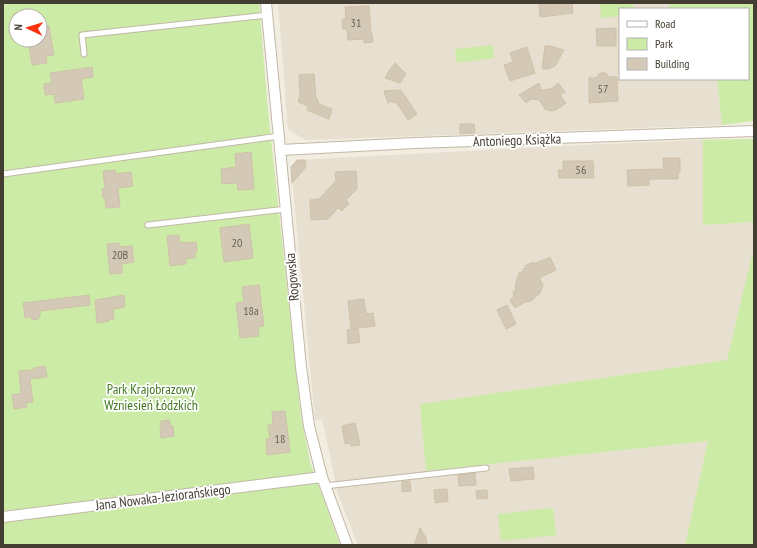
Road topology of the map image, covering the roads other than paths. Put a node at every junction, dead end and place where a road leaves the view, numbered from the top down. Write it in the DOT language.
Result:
graph roads {
  1 [pos="266,3"];
  2 [pos="267,15"];
  3 [pos="84,54"];
  4 [pos="754,131"];
  5 [pos="279,136"];
  6 [pos="281,150"];
  7 [pos="3,174"];
  8 [pos="286,209"];
  9 [pos="148,225"];
  10 [pos="486,468"];
  11 [pos="324,482"];
  12 [pos="3,518"];
  13 [pos="347,545"];
  1 -- 2 [label="street, Rogowska"];
  2 -- 3 [label="lane"];
  2 -- 5 [label="street, Rogowska"];
  4 -- 6 [label="street, Antoniego Książka"];
  5 -- 6 [label="street, Rogowska"];
  5 -- 7 [label="lane"];
  6 -- 8 [label="street, Rogowska"];
  8 -- 9 [label="lane"];
  8 -- 11 [label="street, Rogowska"];
  10 -- 11 [label="lane"];
  11 -- 12 [label="street, Jana Nowaka-Jeziorańskiego"];
  11 -- 13 [label="street, Rogowska"];
}
